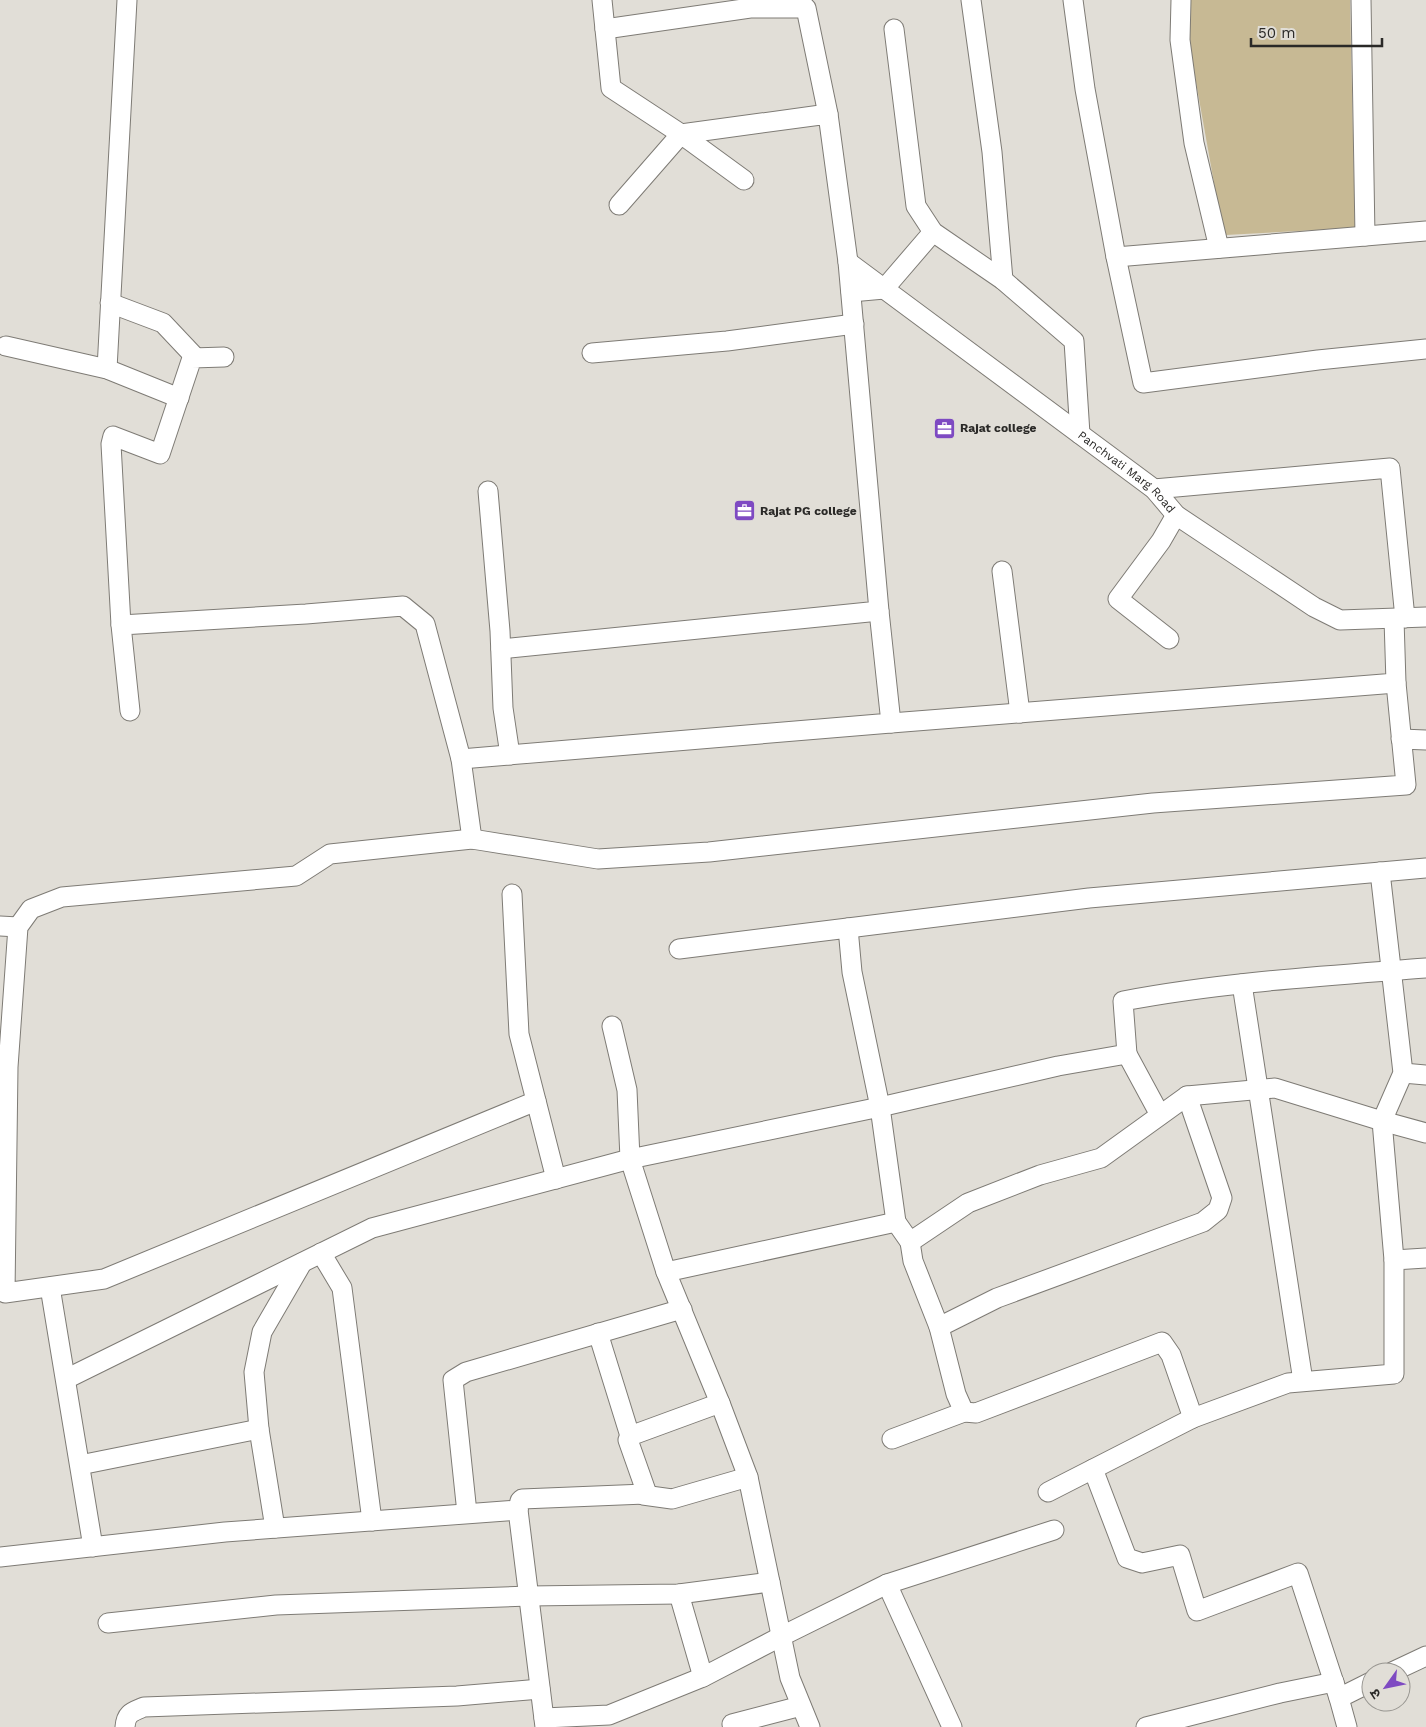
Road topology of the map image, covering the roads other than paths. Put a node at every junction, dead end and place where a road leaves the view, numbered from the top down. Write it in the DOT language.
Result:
graph roads {
  1 [pos="127,0"];
  2 [pos="602,0"];
  3 [pos="971,0"];
  4 [pos="1073,0"];
  5 [pos="1181,0"];
  6 [pos="1361,0"];
  7 [pos="894,28"];
  8 [pos="605,29"];
  9 [pos="828,114"];
  10 [pos="681,134"];
  11 [pos="744,180"];
  12 [pos="619,205"];
  13 [pos="1426,231"];
  14 [pos="933,232"];
  15 [pos="1365,236"];
  16 [pos="1218,248"];
  17 [pos="1116,257"];
  18 [pos="848,262"];
  19 [pos="1003,280"];
  20 [pos="884,289"];
  21 [pos="851,292"];
  22 [pos="110,303"];
  23 [pos="854,324"];
  24 [pos="6,346"];
  25 [pos="1426,349"];
  26 [pos="592,353"];
  27 [pos="224,357"];
  28 [pos="196,358"];
  29 [pos="107,369"];
  30 [pos="179,398"];
  31 [pos="1080,434"];
  32 [pos="1154,489"];
  33 [pos="488,491"];
  34 [pos="1176,515"];
  35 [pos="1002,571"];
  36 [pos="879,611"];
  37 [pos="1426,617"];
  38 [pos="1399,618"];
  39 [pos="121,625"];
  40 [pos="1169,639"];
  41 [pos="501,649"];
  42 [pos="1396,683"];
  43 [pos="130,711"];
  44 [pos="1020,713"];
  45 [pos="892,723"];
  46 [pos="1401,739"];
  47 [pos="1426,740"];
  48 [pos="510,755"];
  49 [pos="461,759"];
  50 [pos="472,838"];
  51 [pos="1426,868"];
  52 [pos="1380,872"];
  53 [pos="512,894"];
  54 [pos="9,927"];
  55 [pos="848,928"];
  56 [pos="679,949"];
  57 [pos="1426,968"];
  58 [pos="1391,970"];
  59 [pos="1242,984"];
  60 [pos="7,997"];
  61 [pos="612,1026"];
  62 [pos="1127,1054"];
  63 [pos="1403,1073"];
  64 [pos="1426,1075"];
  65 [pos="4,1085"];
  66 [pos="1258,1089"];
  67 [pos="1187,1096"];
  68 [pos="536,1101"];
  69 [pos="880,1107"];
  70 [pos="1160,1115"];
  71 [pos="1382,1121"];
  72 [pos="1426,1133"];
  73 [pos="630,1159"];
  74 [pos="556,1179"];
  75 [pos="896,1222"];
  76 [pos="3,1236"];
  77 [pos="910,1242"];
  78 [pos="321,1253"];
  79 [pos="1426,1258"];
  80 [pos="1394,1260"];
  81 [pos="302,1263"];
  82 [pos="666,1272"];
  83 [pos="50,1287"];
  84 [pos="682,1309"];
  85 [pos="940,1328"];
  86 [pos="598,1333"];
  87 [pos="66,1379"];
  88 [pos="1303,1381"];
  89 [pos="720,1403"];
  90 [pos="964,1412"];
  91 [pos="1193,1418"];
  92 [pos="259,1429"];
  93 [pos="630,1436"];
  94 [pos="892,1439"];
  95 [pos="80,1465"];
  96 [pos="1093,1469"];
  97 [pos="748,1477"];
  98 [pos="1048,1492"];
  99 [pos="643,1494"];
  100 [pos="518,1510"];
  101 [pos="466,1513"];
  102 [pos="372,1521"];
  103 [pos="275,1528"];
  104 [pos="1054,1530"];
  105 [pos="93,1547"];
  106 [pos="0,1557"];
  107 [pos="770,1582"];
  108 [pos="888,1584"];
  109 [pos="679,1594"];
  110 [pos="529,1596"];
  111 [pos="108,1623"];
  112 [pos="782,1636"];
  113 [pos="1426,1656"];
  114 [pos="1411,1663"];
  115 [pos="703,1677"];
  116 [pos="1361,1684"];
  117 [pos="540,1689"];
  118 [pos="1336,1690"];
  119 [pos="801,1706"];
  120 [pos="545,1723"];
  121 [pos="732,1724"];
  122 [pos="125,1727"];
  123 [pos="810,1727"];
  124 [pos="952,1727"];
  125 [pos="1146,1727"];
  126 [pos="1347,1727"];
  1 -- 22 [label="street"];
  2 -- 8 [label="street"];
  3 -- 19 [label="street"];
  4 -- 17 [label="street"];
  5 -- 16 [label="street"];
  6 -- 15 [label="street"];
  7 -- 14 [label="street"];
  8 -- 9 [label="street"];
  8 -- 10 [label="street"];
  9 -- 10 [label="street"];
  9 -- 18 [label="street"];
  10 -- 11 [label="street"];
  10 -- 12 [label="street"];
  13 -- 15 [label="street"];
  14 -- 19 [label="street"];
  14 -- 20 [label="street"];
  15 -- 16 [label="street"];
  16 -- 17 [label="street"];
  17 -- 25 [label="street"];
  18 -- 20 [label="street, Panchvati Marg Road"];
  18 -- 21 [label="street"];
  19 -- 31 [label="street"];
  20 -- 21 [label="street"];
  20 -- 31 [label="street, Panchvati Marg Road"];
  21 -- 23 [label="street"];
  22 -- 28 [label="street"];
  22 -- 29 [label="street"];
  23 -- 26 [label="street"];
  23 -- 36 [label="street"];
  24 -- 29 [label="street"];
  27 -- 28 [label="street"];
  28 -- 30 [label="street"];
  29 -- 30 [label="street"];
  30 -- 39 [label="street"];
  31 -- 32 [label="street, Panchvati Marg Road"];
  32 -- 34 [label="street, Panchvati Marg Road"];
  32 -- 38 [label="street"];
  33 -- 41 [label="street"];
  34 -- 38 [label="street, Panchvati Marg Road"];
  34 -- 40 [label="street"];
  35 -- 44 [label="street"];
  36 -- 41 [label="street"];
  36 -- 45 [label="street"];
  37 -- 38 [label="street, Panchvati Marg Road"];
  38 -- 42 [label="street"];
  39 -- 43 [label="street"];
  39 -- 49 [label="street"];
  41 -- 48 [label="street"];
  42 -- 44 [label="street"];
  42 -- 46 [label="street"];
  44 -- 45 [label="street"];
  45 -- 48 [label="street"];
  46 -- 47 [label="street"];
  46 -- 50 [label="street"];
  48 -- 49 [label="street"];
  49 -- 50 [label="street"];
  50 -- 54 [label="street"];
  51 -- 52 [label="street"];
  52 -- 55 [label="street"];
  52 -- 58 [label="street"];
  53 -- 68 [label="street"];
  54 -- 60 [label="street"];
  55 -- 56 [label="street"];
  55 -- 69 [label="street"];
  57 -- 58 [label="street"];
  58 -- 59 [label="street"];
  58 -- 63 [label="street"];
  59 -- 62 [label="street"];
  59 -- 66 [label="street"];
  60 -- 65 [label="street"];
  61 -- 73 [label="street"];
  62 -- 69 [label="street"];
  62 -- 70 [label="street"];
  63 -- 64 [label="street"];
  63 -- 71 [label="street"];
  65 -- 76 [label="street"];
  66 -- 67 [label="street"];
  66 -- 71 [label="street"];
  66 -- 88 [label="street"];
  67 -- 70 [label="street"];
  67 -- 85 [label="street"];
  68 -- 74 [label="street"];
  68 -- 83 [label="street"];
  69 -- 73 [label="street"];
  69 -- 75 [label="street"];
  70 -- 77 [label="street"];
  71 -- 72 [label="street"];
  71 -- 80 [label="street"];
  73 -- 74 [label="street"];
  73 -- 82 [label="street"];
  74 -- 78 [label="street"];
  75 -- 77 [label="street"];
  75 -- 82 [label="street"];
  76 -- 83 [label="street"];
  77 -- 85 [label="street"];
  78 -- 81 [label="street"];
  78 -- 102 [label="street"];
  79 -- 80 [label="street"];
  80 -- 88 [label="street"];
  81 -- 87 [label="street"];
  81 -- 92 [label="street"];
  82 -- 84 [label="street"];
  83 -- 87 [label="street"];
  84 -- 86 [label="street"];
  84 -- 89 [label="street"];
  85 -- 90 [label="street"];
  86 -- 93 [label="street"];
  86 -- 101 [label="street"];
  87 -- 95 [label="street"];
  88 -- 91 [label="street"];
  89 -- 93 [label="street"];
  89 -- 97 [label="street"];
  90 -- 91 [label="street"];
  90 -- 94 [label="street"];
  91 -- 96 [label="street"];
  92 -- 95 [label="street"];
  92 -- 103 [label="street"];
  93 -- 99 [label="street"];
  95 -- 105 [label="street"];
  96 -- 98 [label="street"];
  96 -- 118 [label="street"];
  97 -- 99 [label="street"];
  97 -- 107 [label="street"];
  99 -- 100 [label="street"];
  100 -- 101 [label="street"];
  100 -- 110 [label="street"];
  101 -- 102 [label="street"];
  102 -- 103 [label="street"];
  103 -- 105 [label="street"];
  104 -- 108 [label="street"];
  105 -- 106 [label="street"];
  107 -- 109 [label="street"];
  107 -- 112 [label="street"];
  108 -- 112 [label="street"];
  108 -- 124 [label="street"];
  109 -- 110 [label="street"];
  109 -- 115 [label="street"];
  110 -- 111 [label="street"];
  110 -- 117 [label="street"];
  112 -- 115 [label="street"];
  112 -- 119 [label="street"];
  113 -- 114 [label="street"];
  115 -- 120 [label="street"];
  116 -- 118 [label="street"];
  117 -- 120 [label="street"];
  117 -- 122 [label="street"];
  118 -- 125 [label="street"];
  118 -- 126 [label="street"];
  119 -- 121 [label="street"];
  119 -- 123 [label="street"];
}
